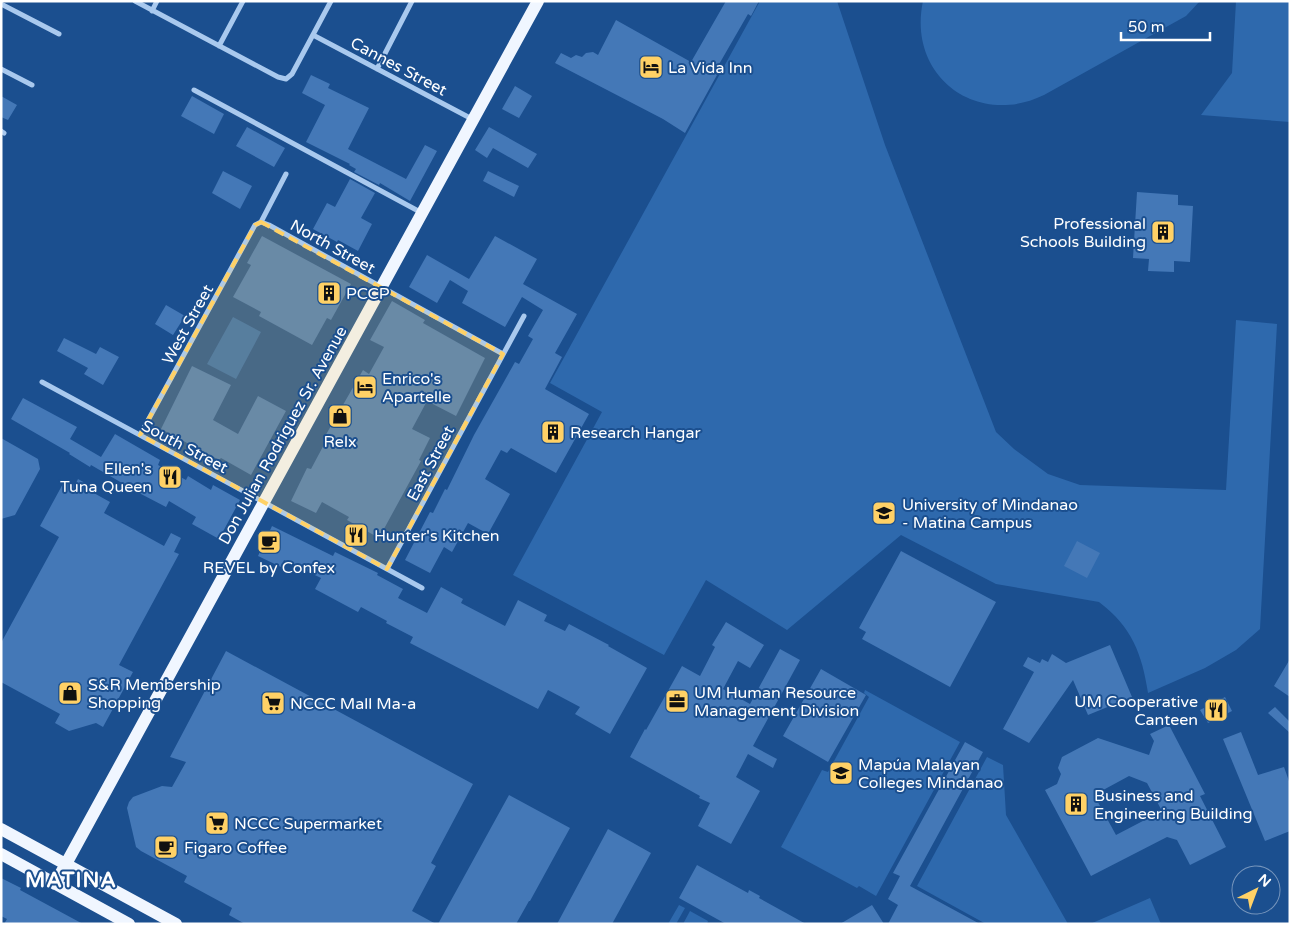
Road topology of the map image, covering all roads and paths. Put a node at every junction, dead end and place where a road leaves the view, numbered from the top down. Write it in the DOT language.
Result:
graph roads {
  1 [pos="135,1"];
  2 [pos="157,1"];
  3 [pos="243,1"];
  4 [pos="331,1"];
  5 [pos="412,1"];
  6 [pos="538,1"];
  7 [pos="1,4"];
  8 [pos="152,10"];
  9 [pos="58,34"];
  10 [pos="313,35"];
  11 [pos="220,46"];
  12 [pos="1,69"];
  13 [pos="377,69"];
  14 [pos="32,85"];
  15 [pos="194,90"];
  16 [pos="473,120"];
  17 [pos="286,174"];
  18 [pos="422,212"];
  19 [pos="258,224"];
  20 [pos="381,287"];
  21 [pos="524,316"];
  22 [pos="504,354"];
  23 [pos="42,382"];
  24 [pos="140,435"];
  25 [pos="264,502"];
  26 [pos="387,569"];
  27 [pos="422,588"];
  28 [pos="1,829"];
  29 [pos="1,854"];
  30 [pos="66,864"];
  31 [pos="55,884"];
  32 [pos="111,920"];
  33 [pos="127,923"];
  34 [pos="176,924"];
  1 -- 8 [label="street"];
  2 -- 8 [label="street"];
  3 -- 11 [label="street"];
  4 -- 10 [label="street"];
  5 -- 13 [label="street"];
  6 -- 16 [label="main road, Don Julian Rodriguez Sr. Avenue"];
  7 -- 9 [label="street"];
  8 -- 11 [label="street"];
  10 -- 11 [label="street"];
  10 -- 13 [label="street, Cannes Street"];
  12 -- 14 [label="street"];
  13 -- 16 [label="street, Cannes Street"];
  15 -- 18 [label="street"];
  16 -- 18 [label="main road, Don Julian Rodriguez Sr. Avenue"];
  17 -- 19 [label="street, West Street"];
  18 -- 20 [label="main road, Don Julian Rodriguez Sr. Avenue"];
  19 -- 20 [label="street, North Street"];
  19 -- 24 [label="street, West Street"];
  20 -- 22 [label="street, North Street"];
  20 -- 25 [label="main road, Don Julian Rodriguez Sr. Avenue"];
  21 -- 22 [label="street, East Street"];
  22 -- 26 [label="street, East Street"];
  23 -- 24 [label="street, South Street"];
  24 -- 25 [label="street, South Street"];
  25 -- 26 [label="street, South Street"];
  25 -- 30 [label="main road, Don Julian Rodriguez Sr. Avenue"];
  26 -- 27 [label="street, South Street"];
  28 -- 30 [label="main road"];
  29 -- 31 [label="main road"];
  30 -- 31 [label="main road, Don Julian Rodriguez Sr. Avenue"];
  30 -- 34 [label="main road"];
  31 -- 32 [label="main road"];
  32 -- 33 [label="main road"];
}
